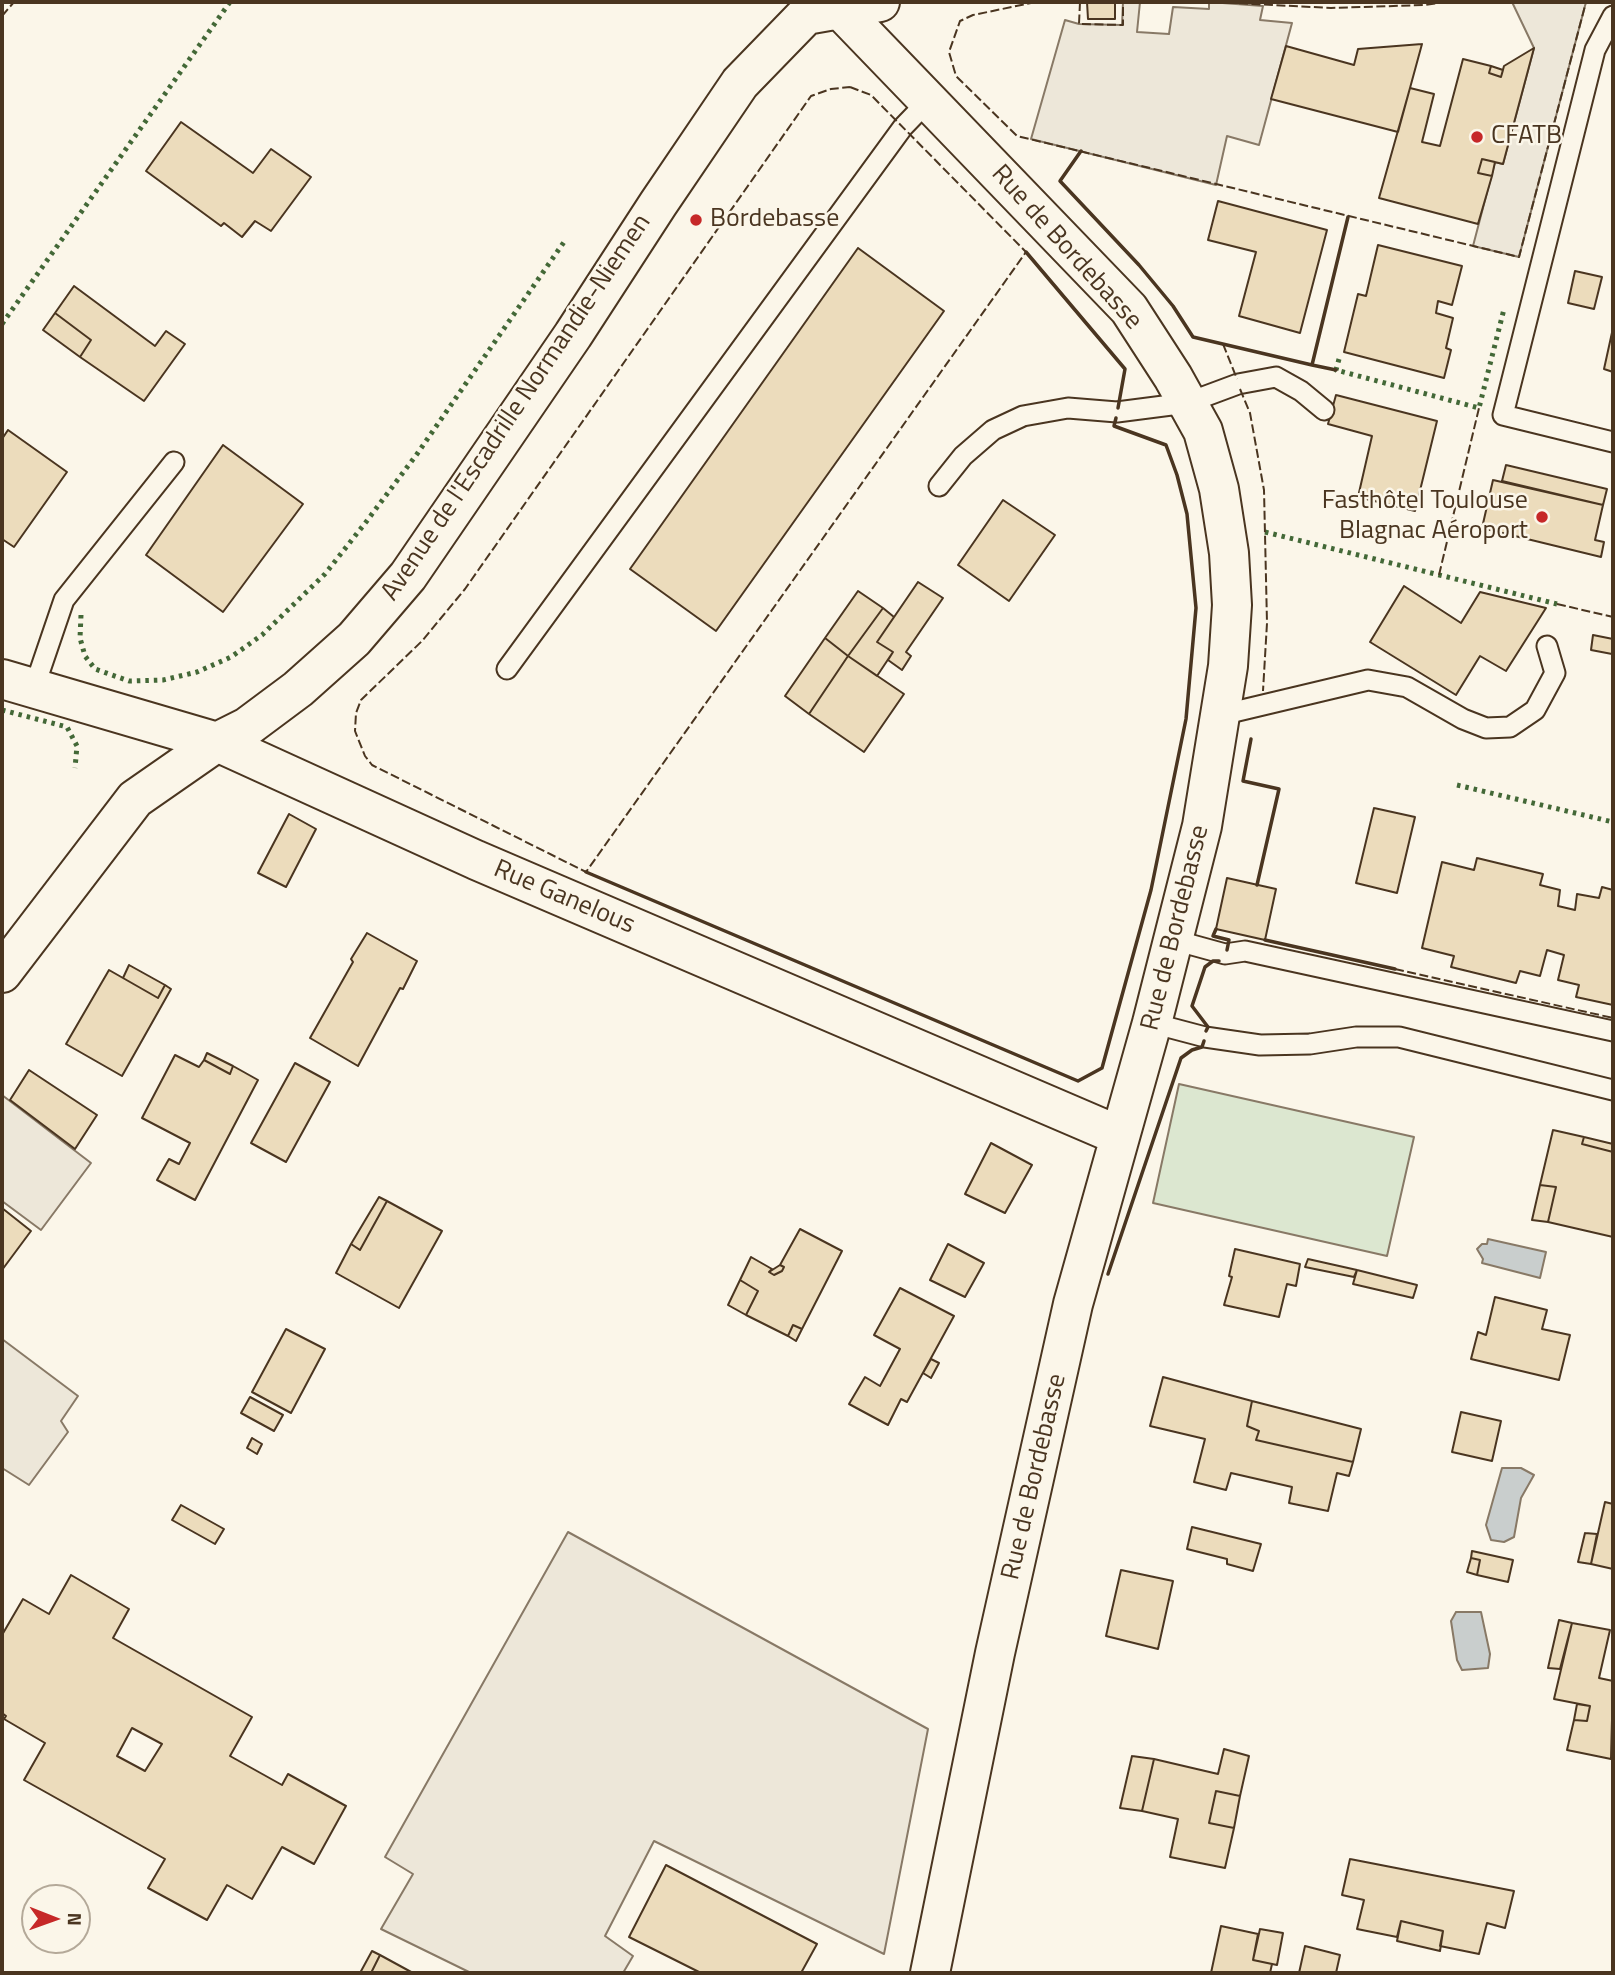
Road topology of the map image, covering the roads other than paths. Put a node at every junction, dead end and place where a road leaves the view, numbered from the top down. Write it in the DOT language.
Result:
graph roads {
  1 [pos="880,2"];
  2 [pos="837,6"];
  3 [pos="1613,16"];
  4 [pos="929,100"];
  5 [pos="1187,403"];
  6 [pos="1324,410"];
  7 [pos="1613,442"];
  8 [pos="174,462"];
  9 [pos="939,485"];
  10 [pos="1547,646"];
  11 [pos="507,669"];
  12 [pos="18,683"];
  13 [pos="1221,715"];
  14 [pos="217,743"];
  15 [pos="1174,940"];
  16 [pos="2,973"];
  17 [pos="1152,1023"];
  18 [pos="1613,1031"];
  19 [pos="1613,1090"];
  20 [pos="1120,1136"];
  21 [pos="930,1973"];
  1 -- 2 [label="street, Avenue de l'Escadrille Normandie-Niemen"];
  2 -- 4 [label="street, Rue de Bordebasse"];
  2 -- 14 [label="street, Avenue de l'Escadrille Normandie-Niemen"];
  3 -- 7 [label="lane"];
  4 -- 5 [label="street, Rue de Bordebasse"];
  4 -- 11 [label="lane"];
  5 -- 6 [label="lane"];
  5 -- 9 [label="lane"];
  5 -- 13 [label="street, Rue de Bordebasse"];
  8 -- 12 [label="lane"];
  10 -- 13 [label="lane"];
  12 -- 14 [label="street, Rue Ganelous"];
  13 -- 15 [label="street, Rue de Bordebasse"];
  14 -- 16 [label="street, Avenue de l'Escadrille Normandie-Niemen"];
  14 -- 20 [label="street, Rue Ganelous"];
  15 -- 17 [label="street, Rue de Bordebasse"];
  15 -- 18 [label="lane"];
  17 -- 19 [label="lane"];
  17 -- 20 [label="street, Rue de Bordebasse"];
  20 -- 21 [label="street, Rue de Bordebasse"];
}
